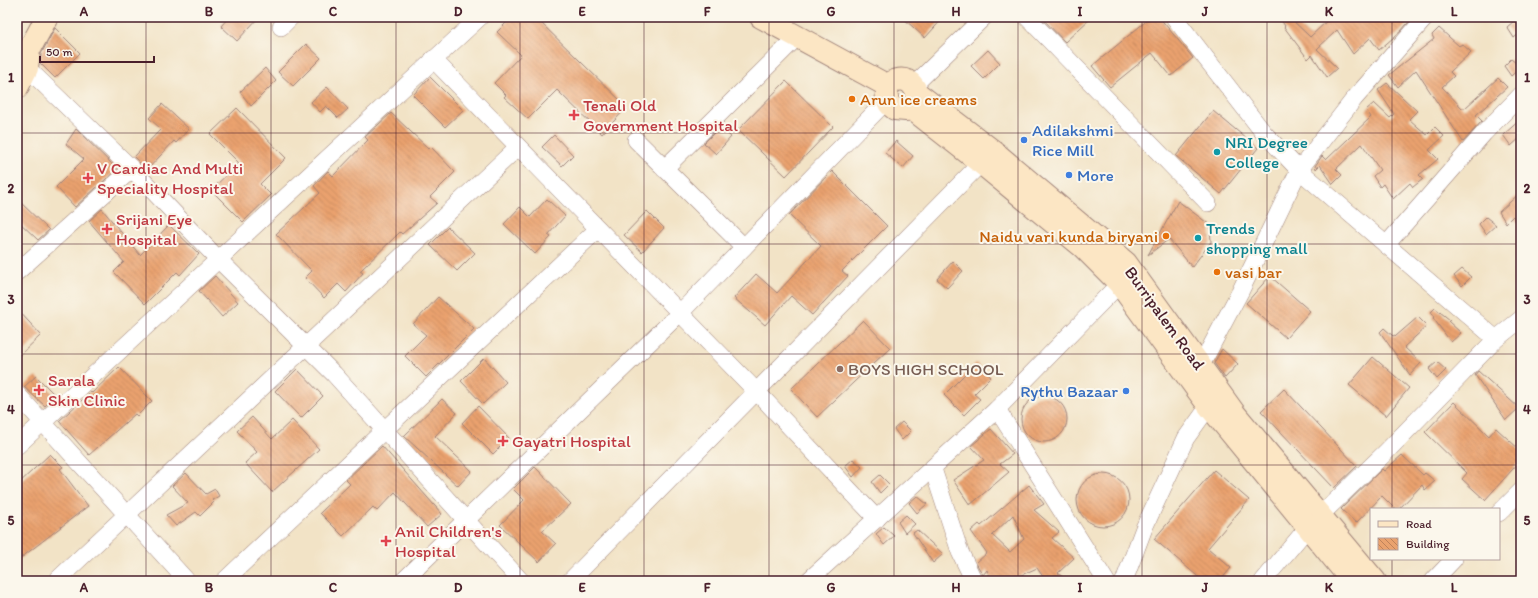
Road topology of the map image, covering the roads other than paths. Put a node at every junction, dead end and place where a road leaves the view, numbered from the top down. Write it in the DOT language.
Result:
graph roads {
  1 [pos="480,17"];
  2 [pos="761,17"];
  3 [pos="984,17"];
  4 [pos="1026,17"];
  5 [pos="1174,17"];
  6 [pos="1426,17"];
  7 [pos="42,19"];
  8 [pos="797,37"];
  9 [pos="433,59"];
  10 [pos="22,60"];
  11 [pos="17,88"];
  12 [pos="888,93"];
  13 [pos="1521,94"];
  14 [pos="914,95"];
  15 [pos="636,140"];
  16 [pos="518,147"];
  17 [pos="981,163"];
  18 [pos="132,169"];
  19 [pos="664,169"];
  20 [pos="1299,170"];
  21 [pos="1208,203"];
  22 [pos="598,229"];
  23 [pos="1386,245"];
  24 [pos="744,247"];
  25 [pos="219,260"];
  26 [pos="17,272"];
  27 [pos="1126,277"];
  28 [pos="680,313"];
  29 [pos="1521,319"];
  30 [pos="1496,339"];
  31 [pos="306,347"];
  32 [pos="1200,367"];
  33 [pos="756,391"];
  34 [pos="17,394"];
  35 [pos="1209,406"];
  36 [pos="997,409"];
  37 [pos="42,421"];
  38 [pos="385,430"];
  39 [pos="17,446"];
  40 [pos="933,469"];
  41 [pos="1521,491"];
  42 [pos="1500,512"];
  43 [pos="128,516"];
  44 [pos="877,519"];
  45 [pos="467,520"];
  46 [pos="1314,521"];
  47 [pos="1453,560"];
  48 [pos="56,581"];
  49 [pos="187,581"];
  50 [pos="224,581"];
  51 [pos="403,581"];
  52 [pos="521,581"];
  53 [pos="570,581"];
  54 [pos="808,581"];
  55 [pos="974,581"];
  56 [pos="1106,581"];
  57 [pos="1124,581"];
  58 [pos="1263,581"];
  59 [pos="1352,581"];
  60 [pos="1376,581"];
  61 [pos="1433,581"];
  1 -- 9 [label="street"];
  2 -- 8 [label="main road"];
  3 -- 14 [label="street"];
  4 -- 21 [label="street"];
  5 -- 20 [label="street"];
  6 -- 20 [label="street"];
  7 -- 10 [label="main road"];
  8 -- 12 [label="main road"];
  8 -- 19 [label="street"];
  9 -- 16 [label="street"];
  9 -- 25 [label="street"];
  10 -- 11 [label="main road"];
  10 -- 18 [label="street"];
  12 -- 14 [label="main road"];
  12 -- 24 [label="street"];
  13 -- 23 [label="street"];
  14 -- 17 [label="main road, Burripalem Road"];
  14 -- 27 [label="main road, Burripalem Road"];
  15 -- 19 [label="street"];
  16 -- 22 [label="street"];
  16 -- 31 [label="street"];
  17 -- 27 [label="main road, Burripalem Road"];
  17 -- 33 [label="street"];
  18 -- 25 [label="street"];
  18 -- 26 [label="street"];
  19 -- 24 [label="street"];
  20 -- 23 [label="street"];
  20 -- 32 [label="street"];
  22 -- 28 [label="street"];
  22 -- 38 [label="street"];
  23 -- 30 [label="street"];
  24 -- 28 [label="street"];
  25 -- 31 [label="street"];
  25 -- 37 [label="street"];
  27 -- 32 [label="main road, Burripalem Road"];
  27 -- 35 [label="main road, Burripalem Road"];
  27 -- 36 [label="street"];
  28 -- 33 [label="street"];
  28 -- 45 [label="street"];
  29 -- 30 [label="street"];
  30 -- 46 [label="street"];
  31 -- 38 [label="street"];
  31 -- 43 [label="street"];
  32 -- 46 [label="main road, Burripalem Road"];
  33 -- 44 [label="street"];
  33 -- 53 [label="street"];
  34 -- 37 [label="street"];
  35 -- 46 [label="main road, Burripalem Road"];
  35 -- 57 [label="street"];
  36 -- 40 [label="street"];
  36 -- 56 [label="street"];
  37 -- 39 [label="street"];
  37 -- 43 [label="street"];
  38 -- 45 [label="street"];
  38 -- 50 [label="street"];
  40 -- 44 [label="street"];
  40 -- 55 [label="street"];
  41 -- 42 [label="street"];
  43 -- 48 [label="street"];
  43 -- 49 [label="street"];
  44 -- 54 [label="street"];
  45 -- 51 [label="street"];
  45 -- 52 [label="street"];
  46 -- 58 [label="street"];
  46 -- 59 [label="main road, Burripalem Road"];
  46 -- 60 [label="main road, Burripalem Road"];
  47 -- 61 [label="street"];
}
